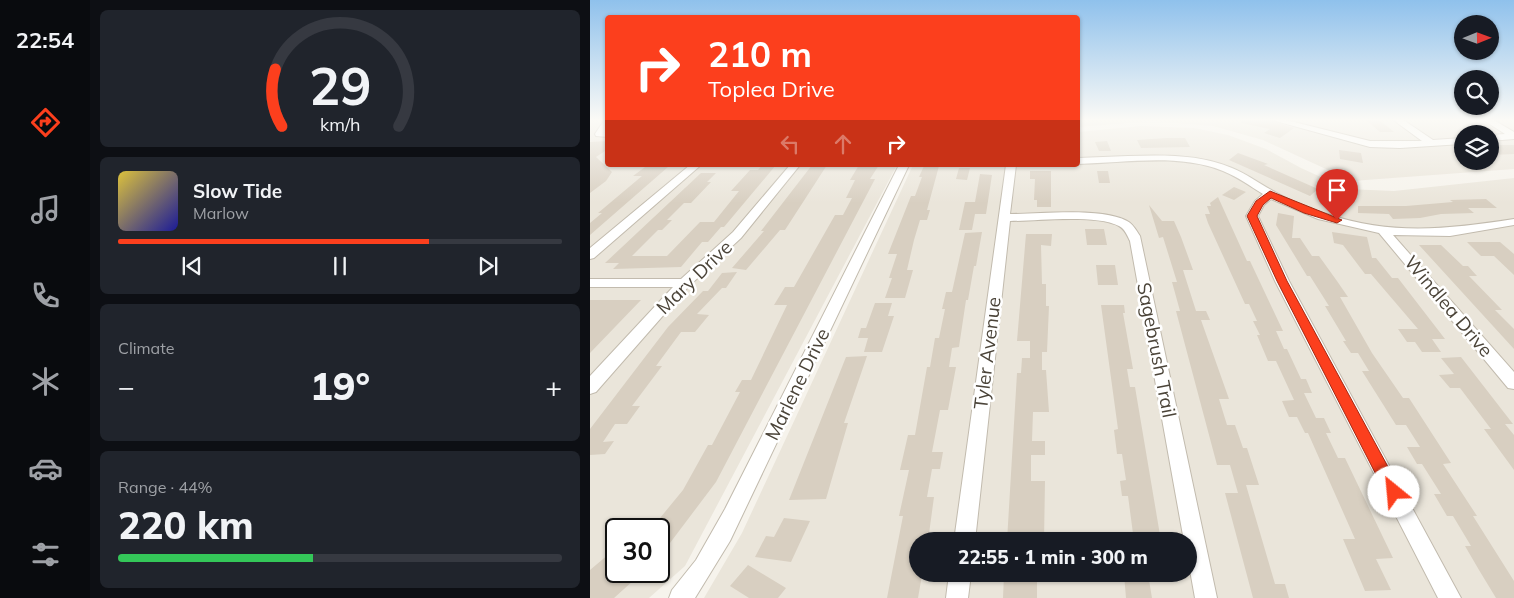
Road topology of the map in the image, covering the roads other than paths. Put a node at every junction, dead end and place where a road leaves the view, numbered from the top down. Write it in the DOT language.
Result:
graph roads {
  1 [pos="1080,161"];
  2 [pos="694,167"];
  3 [pos="793,167"];
  4 [pos="903,167"];
  5 [pos="1011,167"];
  6 [pos="1270,194"];
  7 [pos="1004,218"];
  8 [pos="1514,222"];
  9 [pos="1501,224"];
  10 [pos="1383,230"];
  11 [pos="1514,235"];
  12 [pos="590,255"];
  13 [pos="590,283"];
  14 [pos="684,283"];
  15 [pos="1514,383"];
  16 [pos="590,387"];
  17 [pos="965,532"];
  18 [pos="959,582"];
  19 [pos="680,598"];
  20 [pos="958,598"];
  21 [pos="1206,598"];
  22 [pos="1450,598"];
  1 -- 6 [label="street"];
  2 -- 12 [label="street"];
  3 -- 14 [label="street, Mary Drive"];
  4 -- 19 [label="street, Marlene Drive"];
  5 -- 7 [label="street, Tyler Avenue"];
  6 -- 10 [label="street"];
  6 -- 22 [label="street"];
  7 -- 17 [label="street, Tyler Avenue"];
  7 -- 21 [label="street, Sagebrush Trail"];
  8 -- 9 [label="street"];
  9 -- 10 [label="street"];
  9 -- 11 [label="street"];
  10 -- 15 [label="street, Windlea Drive"];
  13 -- 14 [label="street"];
  14 -- 16 [label="street, Mary Drive"];
  18 -- 20 [label="street"];
}
